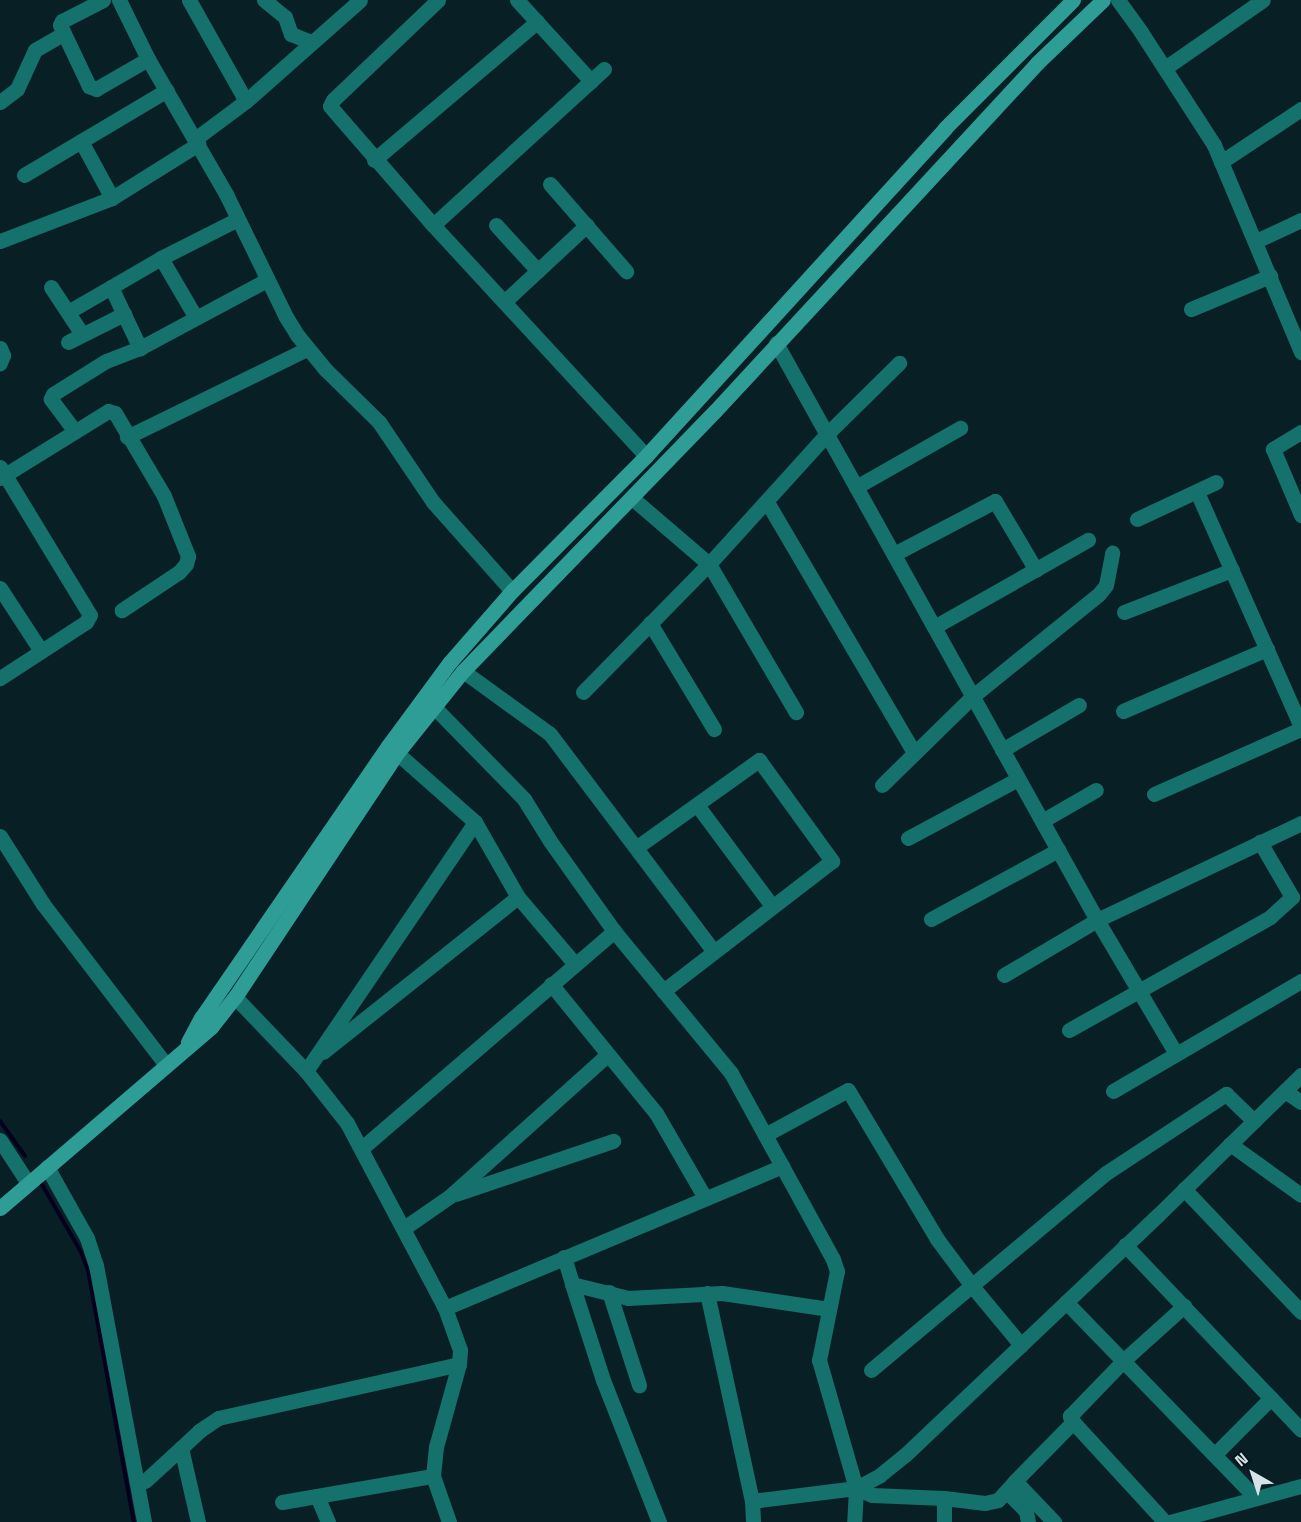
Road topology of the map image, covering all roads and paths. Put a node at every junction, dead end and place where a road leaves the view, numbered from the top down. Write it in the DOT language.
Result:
graph roads {
  1 [pos="104,0"];
  2 [pos="119,0"];
  3 [pos="189,0"];
  4 [pos="264,0"];
  5 [pos="360,0"];
  6 [pos="438,0"];
  7 [pos="518,0"];
  8 [pos="1073,0"];
  9 [pos="1103,0"];
  10 [pos="1118,0"];
  11 [pos="1263,0"];
  12 [pos="537,22"];
  13 [pos="63,34"];
  14 [pos="311,42"];
  15 [pos="148,59"];
  16 [pos="1165,68"];
  17 [pos="604,69"];
  18 [pos="591,81"];
  19 [pos="167,90"];
  20 [pos="0,102"];
  21 [pos="246,102"];
  22 [pos="1301,109"];
  23 [pos="81,141"];
  24 [pos="197,142"];
  25 [pos="374,160"];
  26 [pos="1221,162"];
  27 [pos="24,175"];
  28 [pos="550,184"];
  29 [pos="112,198"];
  30 [pos="238,219"];
  31 [pos="1301,220"];
  32 [pos="433,225"];
  33 [pos="496,225"];
  34 [pos="586,225"];
  35 [pos="0,241"];
  36 [pos="1256,241"];
  37 [pos="161,258"];
  38 [pos="538,271"];
  39 [pos="626,271"];
  40 [pos="1270,276"];
  41 [pos="267,280"];
  42 [pos="51,287"];
  43 [pos="111,287"];
  44 [pos="504,302"];
  45 [pos="1191,309"];
  46 [pos="68,312"];
  47 [pos="124,314"];
  48 [pos="196,318"];
  49 [pos="1295,322"];
  50 [pos="82,334"];
  51 [pos="68,342"];
  52 [pos="776,343"];
  53 [pos="0,348"];
  54 [pos="141,348"];
  55 [pos="307,349"];
  56 [pos="1301,352"];
  57 [pos="0,363"];
  58 [pos="899,363"];
  59 [pos="960,428"];
  60 [pos="74,430"];
  61 [pos="1301,432"];
  62 [pos="826,435"];
  63 [pos="128,437"];
  64 [pos="646,456"];
  65 [pos="2,473"];
  66 [pos="1216,482"];
  67 [pos="856,487"];
  68 [pos="1197,492"];
  69 [pos="632,498"];
  70 [pos="767,502"];
  71 [pos="1301,515"];
  72 [pos="1137,519"];
  73 [pos="1088,540"];
  74 [pos="1112,553"];
  75 [pos="894,554"];
  76 [pos="709,564"];
  77 [pos="1036,570"];
  78 [pos="1232,570"];
  79 [pos="0,588"];
  80 [pos="512,591"];
  81 [pos="122,610"];
  82 [pos="1124,612"];
  83 [pos="650,623"];
  84 [pos="934,627"];
  85 [pos="1267,649"];
  86 [pos="41,651"];
  87 [pos="463,671"];
  88 [pos="0,678"];
  89 [pos="584,692"];
  90 [pos="973,696"];
  91 [pos="1079,705"];
  92 [pos="434,707"];
  93 [pos="1123,711"];
  94 [pos="796,712"];
  95 [pos="1301,728"];
  96 [pos="714,729"];
  97 [pos="1002,750"];
  98 [pos="397,753"];
  99 [pos="914,753"];
  100 [pos="1018,779"];
  101 [pos="882,785"];
  102 [pos="1096,790"];
  103 [pos="1154,794"];
  104 [pos="697,805"];
  105 [pos="1042,820"];
  106 [pos="475,822"];
  107 [pos="1301,823"];
  108 [pos="0,836"];
  109 [pos="908,838"];
  110 [pos="1260,842"];
  111 [pos="637,847"];
  112 [pos="1058,850"];
  113 [pos="518,897"];
  114 [pos="1296,902"];
  115 [pos="772,906"];
  116 [pos="930,919"];
  117 [pos="1097,920"];
  118 [pos="614,932"];
  119 [pos="713,950"];
  120 [pos="575,964"];
  121 [pos="1004,975"];
  122 [pos="1301,981"];
  123 [pos="550,984"];
  124 [pos="1138,990"];
  125 [pos="663,991"];
  126 [pos="235,997"];
  127 [pos="1069,1030"];
  128 [pos="185,1049"];
  129 [pos="1174,1053"];
  130 [pos="608,1054"];
  131 [pos="166,1065"];
  132 [pos="308,1066"];
  133 [pos="1301,1074"];
  134 [pos="1113,1091"];
  135 [pos="1285,1091"];
  136 [pos="1301,1102"];
  137 [pos="1254,1120"];
  138 [pos="765,1135"];
  139 [pos="0,1140"];
  140 [pos="613,1141"];
  141 [pos="1230,1144"];
  142 [pos="362,1148"];
  143 [pos="782,1166"];
  144 [pos="47,1167"];
  145 [pos="28,1183"];
  146 [pos="1184,1189"];
  147 [pos="1301,1195"];
  148 [pos="450,1196"];
  149 [pos="705,1198"];
  150 [pos="0,1208"];
  151 [pos="404,1228"];
  152 [pos="1125,1245"];
  153 [pos="564,1257"];
  154 [pos="572,1284"];
  155 [pos="972,1286"];
  156 [pos="609,1292"];
  157 [pos="707,1293"];
  158 [pos="1066,1302"];
  159 [pos="1184,1306"];
  160 [pos="445,1308"];
  161 [pos="829,1310"];
  162 [pos="1301,1312"];
  163 [pos="1021,1345"];
  164 [pos="1124,1360"];
  165 [pos="459,1364"];
  166 [pos="871,1370"];
  167 [pos="639,1385"];
  168 [pos="1271,1398"];
  169 [pos="1072,1422"];
  170 [pos="1301,1430"];
  171 [pos="181,1449"];
  172 [pos="1215,1454"];
  173 [pos="433,1476"];
  174 [pos="145,1481"];
  175 [pos="1301,1485"];
  176 [pos="1011,1486"];
  177 [pos="856,1488"];
  178 [pos="317,1496"];
  179 [pos="944,1498"];
  180 [pos="1256,1498"];
  181 [pos="752,1501"];
  182 [pos="282,1502"];
  183 [pos="144,1522"];
  184 [pos="198,1522"];
  185 [pos="328,1522"];
  186 [pos="449,1522"];
  187 [pos="659,1522"];
  188 [pos="753,1522"];
  189 [pos="854,1522"];
  190 [pos="944,1522"];
  191 [pos="1028,1522"];
  192 [pos="1054,1522"];
  193 [pos="1165,1522"];
  194 [pos="1170,1522"];
  1 -- 13 [label="street"];
  2 -- 15 [label="street"];
  3 -- 21 [label="street"];
  4 -- 14 [label="street"];
  5 -- 14 [label="street"];
  6 -- 25 [label="street"];
  7 -- 12 [label="street"];
  8 -- 64 [label="main road"];
  9 -- 52 [label="main road"];
  10 -- 16 [label="street"];
  11 -- 16 [label="street"];
  12 -- 18 [label="street"];
  12 -- 25 [label="street"];
  13 -- 15 [label="street"];
  13 -- 20 [label="street"];
  14 -- 21 [label="street"];
  15 -- 19 [label="street"];
  16 -- 26 [label="street"];
  17 -- 18 [label="street"];
  18 -- 32 [label="street"];
  19 -- 23 [label="street"];
  19 -- 24 [label="street"];
  21 -- 24 [label="street"];
  22 -- 26 [label="street"];
  23 -- 27 [label="street"];
  23 -- 29 [label="street"];
  24 -- 29 [label="street"];
  24 -- 30 [label="street"];
  25 -- 32 [label="street"];
  26 -- 36 [label="street"];
  28 -- 34 [label="street"];
  29 -- 35 [label="street"];
  30 -- 37 [label="street"];
  30 -- 41 [label="street"];
  31 -- 36 [label="street"];
  32 -- 44 [label="street"];
  33 -- 38 [label="street"];
  34 -- 38 [label="street"];
  34 -- 39 [label="street"];
  36 -- 40 [label="street"];
  37 -- 43 [label="street"];
  37 -- 48 [label="street"];
  38 -- 44 [label="street"];
  40 -- 45 [label="street"];
  40 -- 49 [label="street"];
  41 -- 48 [label="street"];
  41 -- 55 [label="street"];
  42 -- 46 [label="street"];
  43 -- 46 [label="street"];
  43 -- 47 [label="street"];
  44 -- 64 [label="street"];
  46 -- 50 [label="street"];
  47 -- 50 [label="street"];
  47 -- 54 [label="street"];
  48 -- 54 [label="street"];
  49 -- 56 [label="street"];
  50 -- 51 [label="street"];
  52 -- 62 [label="street"];
  52 -- 69 [label="main road"];
  53 -- 57 [label="street"];
  54 -- 60 [label="street"];
  55 -- 63 [label="street"];
  55 -- 80 [label="street"];
  58 -- 62 [label="street"];
  59 -- 67 [label="street"];
  60 -- 63 [label="street"];
  60 -- 65 [label="street"];
  61 -- 71 [label="street"];
  62 -- 67 [label="street"];
  62 -- 70 [label="street"];
  63 -- 81 [label="street"];
  64 -- 80 [label="main road"];
  65 -- 86 [label="street"];
  66 -- 68 [label="street"];
  67 -- 75 [label="street"];
  68 -- 72 [label="street"];
  68 -- 78 [label="street"];
  69 -- 76 [label="street"];
  69 -- 87 [label="main road"];
  70 -- 76 [label="street"];
  70 -- 99 [label="street"];
  73 -- 77 [label="street"];
  74 -- 90 [label="street"];
  75 -- 77 [label="street"];
  75 -- 84 [label="street"];
  76 -- 83 [label="street"];
  76 -- 94 [label="street"];
  77 -- 84 [label="street"];
  78 -- 82 [label="street"];
  78 -- 85 [label="street"];
  79 -- 86 [label="street"];
  80 -- 128 [label="main road"];
  83 -- 89 [label="street"];
  83 -- 96 [label="street"];
  84 -- 90 [label="street"];
  85 -- 93 [label="street"];
  85 -- 95 [label="street"];
  86 -- 88 [label="street"];
  87 -- 92 [label="main road"];
  87 -- 111 [label="street"];
  90 -- 97 [label="street"];
  90 -- 99 [label="street"];
  91 -- 97 [label="street"];
  92 -- 98 [label="main road"];
  92 -- 118 [label="street"];
  95 -- 103 [label="street"];
  97 -- 100 [label="street"];
  98 -- 106 [label="street"];
  98 -- 126 [label="main road"];
  99 -- 101 [label="street"];
  100 -- 105 [label="street"];
  100 -- 109 [label="street"];
  102 -- 105 [label="street"];
  104 -- 111 [label="street"];
  104 -- 115 [label="street"];
  104 -- 115 [label="street"];
  105 -- 112 [label="street"];
  106 -- 113 [label="street"];
  106 -- 132 [label="street"];
  107 -- 110 [label="street"];
  108 -- 131 [label="street"];
  110 -- 114 [label="street"];
  110 -- 117 [label="street"];
  111 -- 119 [label="street"];
  112 -- 116 [label="street"];
  112 -- 117 [label="street"];
  113 -- 120 [label="street"];
  113 -- 132 [label="street"];
  114 -- 124 [label="street"];
  115 -- 119 [label="street"];
  117 -- 121 [label="street"];
  117 -- 124 [label="street"];
  118 -- 120 [label="street"];
  118 -- 125 [label="street"];
  119 -- 125 [label="street"];
  120 -- 123 [label="street"];
  122 -- 129 [label="street"];
  123 -- 130 [label="street"];
  123 -- 142 [label="street"];
  124 -- 127 [label="street"];
  124 -- 129 [label="street"];
  125 -- 138 [label="street"];
  126 -- 128 [label="main road"];
  126 -- 132 [label="street"];
  128 -- 131 [label="main road"];
  129 -- 134 [label="street"];
  130 -- 148 [label="street"];
  130 -- 149 [label="street"];
  131 -- 144 [label="main road"];
  132 -- 142 [label="street"];
  133 -- 135 [label="street"];
  135 -- 136 [label="street"];
  135 -- 137 [label="street"];
  137 -- 141 [label="street"];
  137 -- 155 [label="street"];
  138 -- 143 [label="street"];
  138 -- 155 [label="street"];
  139 -- 145 [label="street"];
  140 -- 148 [label="street"];
  141 -- 146 [label="street"];
  141 -- 147 [label="street"];
  142 -- 151 [label="street"];
  143 -- 149 [label="street"];
  143 -- 161 [label="street"];
  144 -- 145 [label="main road"];
  144 -- 183 [label="street"];
  145 -- 150 [label="main road"];
  146 -- 152 [label="street"];
  146 -- 162 [label="street"];
  148 -- 151 [label="street"];
  149 -- 153 [label="street"];
  151 -- 160 [label="street"];
  152 -- 158 [label="street"];
  152 -- 159 [label="street"];
  153 -- 154 [label="street"];
  153 -- 160 [label="street"];
  154 -- 156 [label="street"];
  154 -- 187 [label="street"];
  155 -- 163 [label="street"];
  155 -- 166 [label="street"];
  156 -- 157 [label="street"];
  156 -- 167 [label="street"];
  157 -- 161 [label="street"];
  157 -- 181 [label="street"];
  158 -- 163 [label="street"];
  158 -- 164 [label="street"];
  159 -- 164 [label="street"];
  159 -- 168 [label="street"];
  160 -- 165 [label="street"];
  161 -- 177 [label="street"];
  163 -- 177 [label="street"];
  164 -- 169 [label="street"];
  164 -- 172 [label="street"];
  165 -- 171 [label="street"];
  165 -- 173 [label="street"];
  168 -- 170 [label="street"];
  168 -- 172 [label="street"];
  169 -- 176 [label="street"];
  169 -- 193 [label="street"];
  171 -- 174 [label="street"];
  171 -- 184 [label="street"];
  172 -- 180 [label="street"];
  173 -- 178 [label="street"];
  173 -- 186 [label="street"];
  175 -- 180 [label="street"];
  176 -- 179 [label="street"];
  176 -- 191 [label="street"];
  176 -- 192 [label="street"];
  177 -- 179 [label="street"];
  177 -- 181 [label="street"];
  177 -- 189 [label="street"];
  178 -- 182 [label="street"];
  178 -- 185 [label="street"];
  179 -- 190 [label="street"];
  180 -- 194 [label="street"];
  181 -- 188 [label="street"];
}
